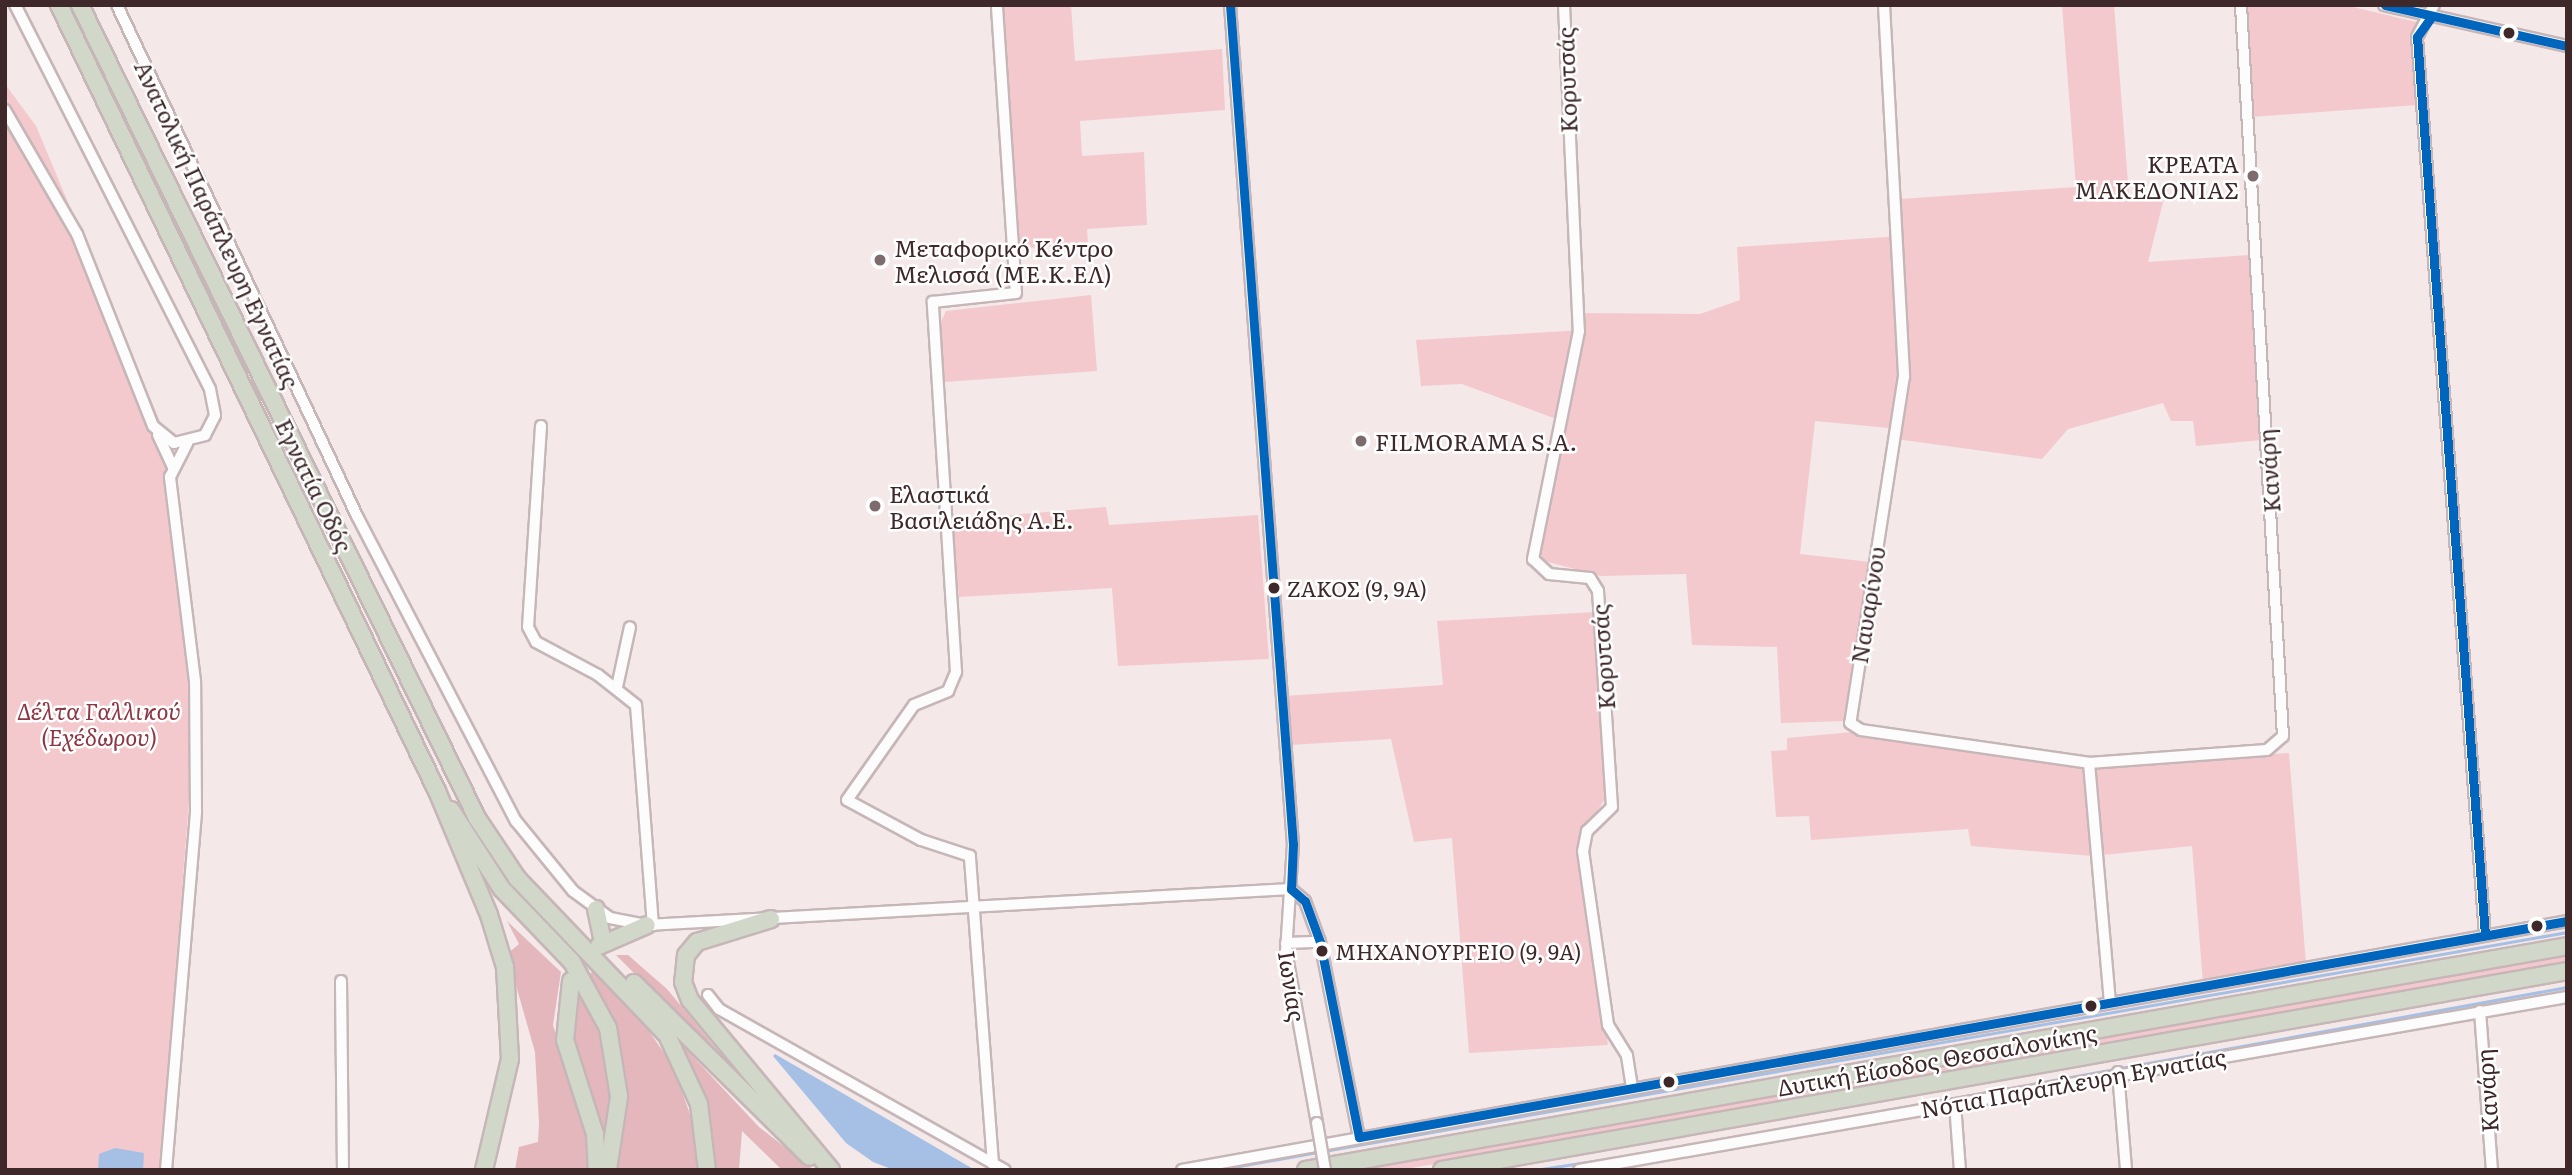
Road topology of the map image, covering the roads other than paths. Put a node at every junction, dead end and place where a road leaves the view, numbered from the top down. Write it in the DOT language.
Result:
graph roads {
  1 [pos="15,5"];
  2 [pos="59,5"];
  3 [pos="80,5"];
  4 [pos="117,5"];
  5 [pos="997,5"];
  6 [pos="1230,5"];
  7 [pos="1564,5"];
  8 [pos="1885,5"];
  9 [pos="2241,5"];
  10 [pos="2384,5"];
  11 [pos="2433,11"];
  12 [pos="2567,46"];
  13 [pos="5,110"];
  14 [pos="541,426"];
  15 [pos="159,435"];
  16 [pos="187,443"];
  17 [pos="173,467"];
  18 [pos="630,627"];
  19 [pos="617,688"];
  20 [pos="2089,763"];
  21 [pos="437,791"];
  22 [pos="1291,889"];
  23 [pos="976,907"];
  24 [pos="596,909"];
  25 [pos="771,919"];
  26 [pos="2567,921"];
  27 [pos="650,925"];
  28 [pos="2485,935"];
  29 [pos="1320,942"];
  30 [pos="595,943"];
  31 [pos="1286,943"];
  32 [pos="2567,946"];
  33 [pos="2567,971"];
  34 [pos="341,981"];
  35 [pos="571,982"];
  36 [pos="708,995"];
  37 [pos="2567,996"];
  38 [pos="2110,1002"];
  39 [pos="2480,1012"];
  40 [pos="2118,1072"];
  41 [pos="1632,1088"];
  42 [pos="1955,1104"];
  43 [pos="1359,1137"];
  44 [pos="993,1164"];
  45 [pos="1638,1164"];
  46 [pos="166,1170"];
  47 [pos="343,1170"];
  48 [pos="484,1170"];
  49 [pos="597,1170"];
  50 [pos="608,1170"];
  51 [pos="707,1170"];
  52 [pos="830,1170"];
  53 [pos="1005,1170"];
  54 [pos="1182,1170"];
  55 [pos="1306,1170"];
  56 [pos="1325,1170"];
  57 [pos="1442,1170"];
  58 [pos="1579,1170"];
  59 [pos="1959,1170"];
  60 [pos="2126,1170"];
  61 [pos="2492,1170"];
  1 -- 16 [label="street"];
  2 -- 21 [label="highway, Εγνατία Οδός"];
  3 -- 30 [label="highway, Εγνατία Οδός"];
  4 -- 24 [label="street, Ανατολική Παράπλευρη Εγνατίας"];
  5 -- 23 [label="street"];
  6 -- 22 [label="street, Ιωνίας"];
  7 -- 41 [label="street, Κορυτσάς"];
  8 -- 20 [label="street, Ναυαρίνου"];
  9 -- 20 [label="street, Κανάρη"];
  10 -- 11 [label="street"];
  11 -- 12 [label="street"];
  11 -- 28 [label="street"];
  13 -- 15 [label="street"];
  14 -- 19 [label="street"];
  15 -- 16 [label="street"];
  15 -- 17 [label="street"];
  16 -- 17 [label="street"];
  17 -- 46 [label="street"];
  18 -- 19 [label="street"];
  19 -- 27 [label="street"];
  20 -- 38 [label="street"];
  21 -- 48 [label="highway"];
  21 -- 50 [label="highway"];
  22 -- 23 [label="street, Ανατολική Παράπλευρη Εγνατίας"];
  22 -- 29 [label="street"];
  22 -- 31 [label="street, Ιωνίας"];
  23 -- 25 [label="street, Ανατολική Παράπλευρη Εγνατίας"];
  23 -- 44 [label="street"];
  24 -- 27 [label="street, Ανατολική Παράπλευρη Εγνατίας"];
  24 -- 30 [label="highway"];
  25 -- 27 [label="street, Ανατολική Παράπλευρη Εγνατίας"];
  25 -- 52 [label="highway"];
  26 -- 28 [label="street"];
  27 -- 30 [label="highway"];
  28 -- 38 [label="street"];
  29 -- 31 [label="street"];
  29 -- 43 [label="street"];
  30 -- 51 [label="highway"];
  30 -- 52 [label="highway"];
  31 -- 56 [label="street, Ιωνίας, bridge"];
  32 -- 55 [label="highway, Δυτική Είσοδος Θεσσαλονίκης"];
  33 -- 57 [label="highway, Δυτική Είσοδος Θεσσαλονίκης"];
  34 -- 47 [label="street"];
  35 -- 49 [label="highway"];
  36 -- 44 [label="street"];
  37 -- 39 [label="street, Νότια Παράπλευρη Εγνατίας"];
  38 -- 41 [label="street"];
  39 -- 40 [label="street, Νότια Παράπλευρη Εγνατίας"];
  39 -- 61 [label="street, Κανάρη"];
  40 -- 42 [label="street, Νότια Παράπλευρη Εγνατίας"];
  40 -- 60 [label="street"];
  41 -- 43 [label="street"];
  42 -- 45 [label="street, Νότια Παράπλευρη Εγνατίας"];
  42 -- 59 [label="street"];
  43 -- 54 [label="street"];
  44 -- 53 [label="street"];
  45 -- 58 [label="street, Νότια Παράπλευρη Εγνατίας"];
}
